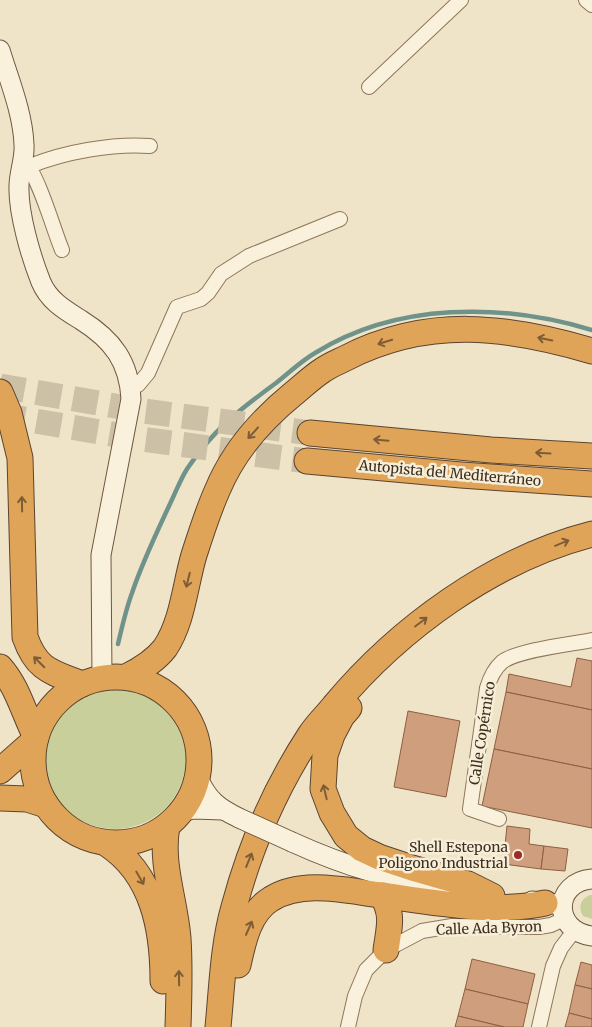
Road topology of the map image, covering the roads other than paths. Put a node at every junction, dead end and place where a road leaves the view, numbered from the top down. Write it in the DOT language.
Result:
graph roads {
  1 [pos="461,0"];
  2 [pos="586,0"];
  3 [pos="592,5"];
  4 [pos="0,50"];
  5 [pos="369,87"];
  6 [pos="150,146"];
  7 [pos="27,164"];
  8 [pos="340,219"];
  9 [pos="62,250"];
  10 [pos="592,351"];
  11 [pos="130,386"];
  12 [pos="0,392"];
  13 [pos="310,433"];
  14 [pos="592,456"];
  15 [pos="307,461"];
  16 [pos="592,484"];
  17 [pos="592,534"];
  18 [pos="592,640"];
  19 [pos="383,653"];
  20 [pos="0,667"];
  21 [pos="103,680"];
  22 [pos="36,738"];
  23 [pos="0,771"];
  24 [pos="198,778"];
  25 [pos="0,798"];
  26 [pos="46,805"];
  27 [pos="231,814"];
  28 [pos="175,819"];
  29 [pos="499,819"];
  30 [pos="107,844"];
  31 [pos="592,878"];
  32 [pos="382,895"];
  33 [pos="492,896"];
  34 [pos="568,919"];
  35 [pos="386,950"];
  36 [pos="161,1027"];
  37 [pos="178,1027"];
  38 [pos="218,1027"];
  39 [pos="231,1027"];
  40 [pos="348,1027"];
  41 [pos="539,1027"];
  1 -- 5 [label="street"];
  2 -- 3 [label="street"];
  4 -- 7 [label="street"];
  6 -- 7 [label="street"];
  7 -- 9 [label="street"];
  7 -- 11 [label="street"];
  8 -- 11 [label="street"];
  10 -- 21 [label="highway, one-way"];
  11 -- 21 [label="street"];
  21 -- 12 [label="highway, one-way"];
  14 -- 13 [label="highway, Autopista del Mediterráneo, one-way"];
  15 -- 16 [label="highway, Autopista del Mediterráneo"];
  19 -- 17 [label="highway, one-way"];
  18 -- 29 [label="street, Calle Copérnico"];
  33 -- 19 [label="highway, one-way"];
  38 -- 19 [label="highway, one-way"];
  20 -- 22 [label="highway"];
  21 -- 22 [label="highway"];
  21 -- 24 [label="highway"];
  22 -- 23 [label="highway"];
  22 -- 26 [label="highway"];
  24 -- 27 [label="street"];
  24 -- 28 [label="highway"];
  25 -- 26 [label="highway"];
  26 -- 30 [label="highway"];
  27 -- 28 [label="street"];
  27 -- 33 [label="street, bridge"];
  28 -- 30 [label="highway"];
  37 -- 28 [label="highway, one-way"];
  30 -- 36 [label="highway, one-way"];
  31 -- 34 [label="street"];
  32 -- 34 [label="highway"];
  32 -- 35 [label="highway"];
  39 -- 32 [label="highway, one-way"];
  33 -- 34 [label="street"];
  34 -- 35 [label="street, Calle Ada Byron"];
  34 -- 41 [label="street"];
  35 -- 40 [label="street, Calle Ada Byron"];
}
